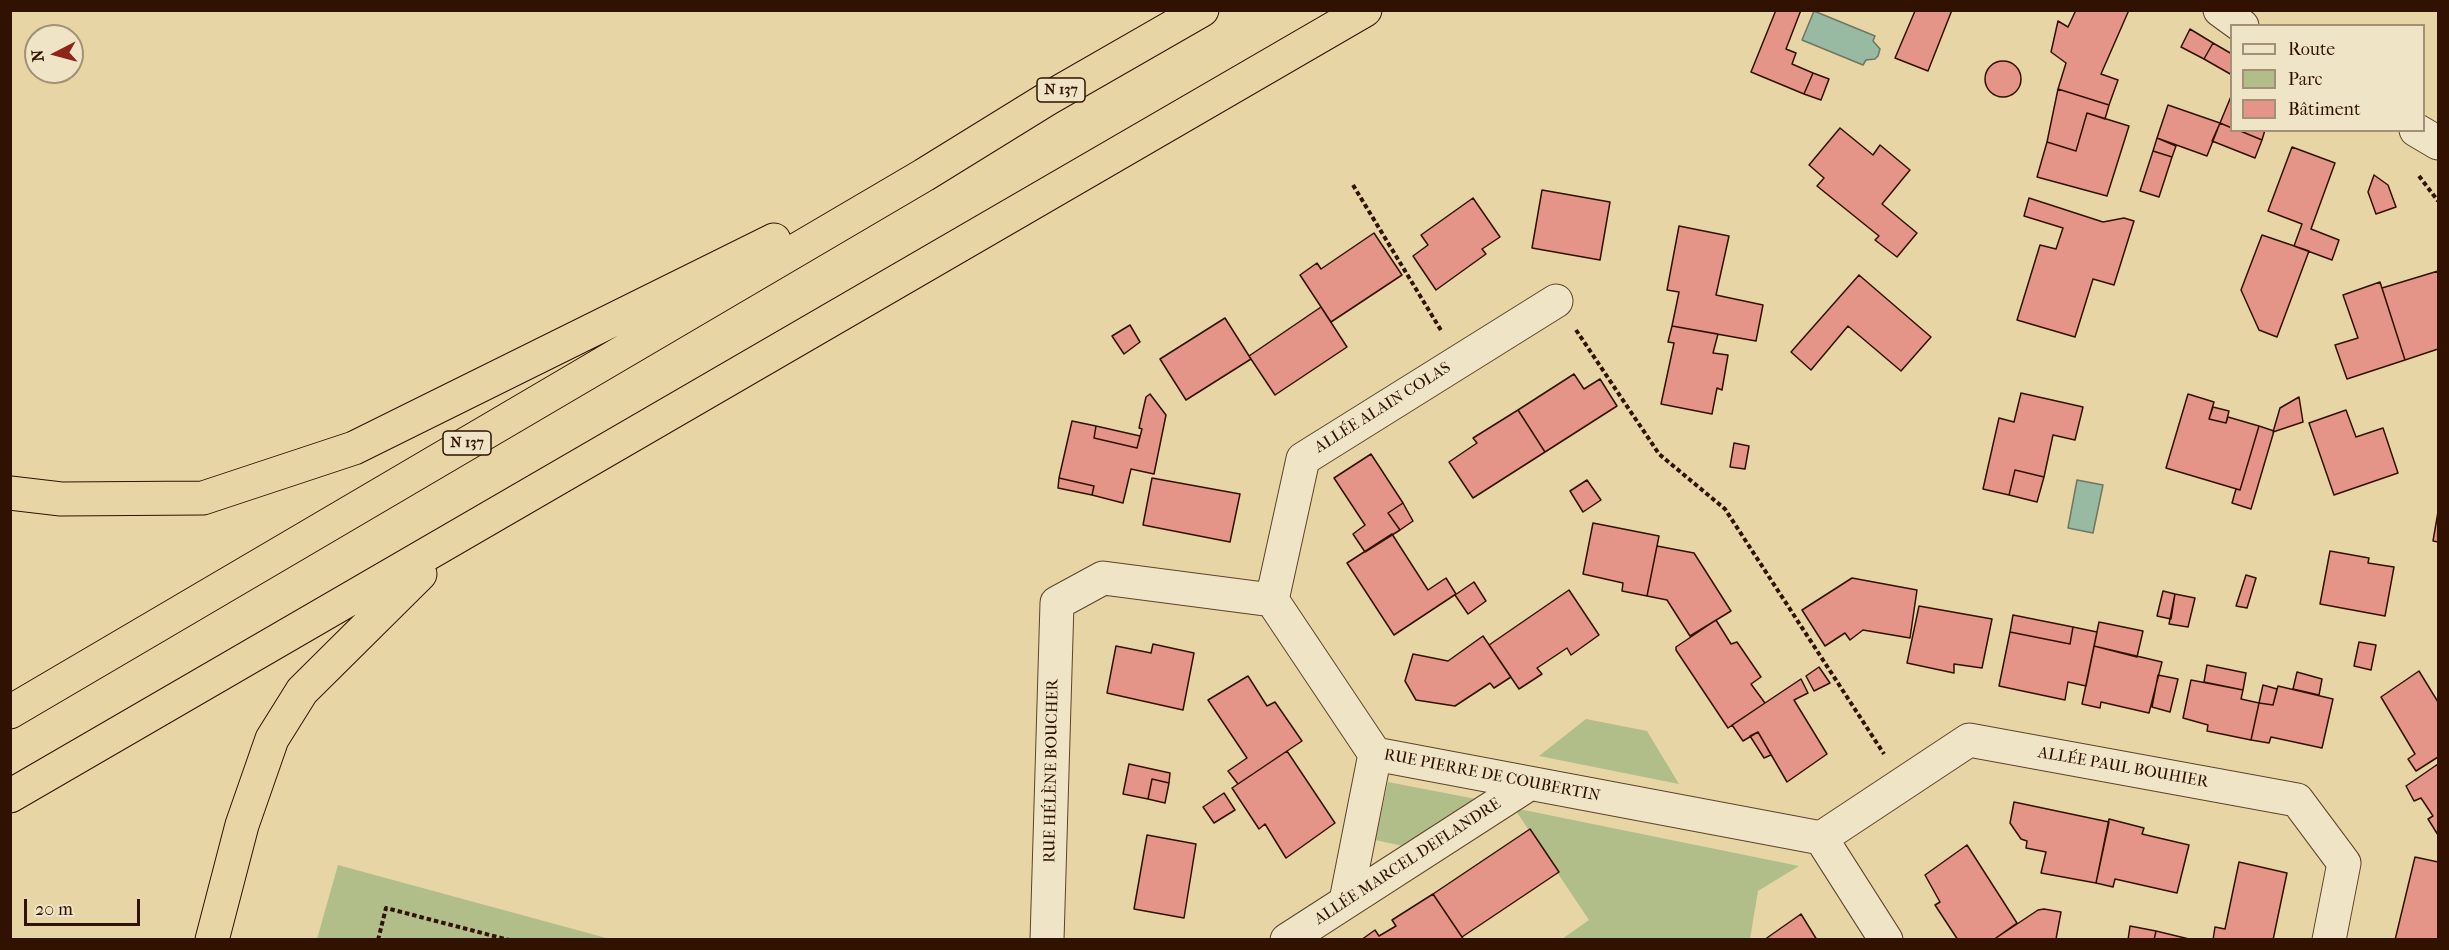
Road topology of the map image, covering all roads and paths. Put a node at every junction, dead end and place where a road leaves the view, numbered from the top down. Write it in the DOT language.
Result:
graph roads {
  1 [pos="1202,10"];
  2 [pos="1365,10"];
  3 [pos="2220,10"];
  4 [pos="2239,24"];
  5 [pos="2420,132"];
  6 [pos="2439,143"];
  7 [pos="924,175"];
  8 [pos="1353,185"];
  9 [pos="1556,301"];
  10 [pos="1460,360"];
  11 [pos="10,493"];
  12 [pos="456,539"];
  13 [pos="1272,600"];
  14 [pos="10,712"];
  15 [pos="1375,754"];
  16 [pos="1902,782"];
  17 [pos="1529,784"];
  18 [pos="10,796"];
  19 [pos="1821,838"];
  20 [pos="1346,901"];
  21 [pos="212,939"];
  22 [pos="378,939"];
  23 [pos="509,939"];
  24 [pos="1047,939"];
  25 [pos="1287,939"];
  26 [pos="1886,939"];
  27 [pos="2329,939"];
  1 -- 7 [label="highway, N 137"];
  2 -- 12 [label="highway"];
  3 -- 4 [label="street"];
  5 -- 6 [label="street"];
  7 -- 11 [label="highway"];
  7 -- 14 [label="highway, N 137"];
  8 -- 10 [label="path"];
  9 -- 10 [label="street, ALLÉE ALAIN COLAS"];
  9 -- 16 [label="path"];
  10 -- 13 [label="street, ALLÉE ALAIN COLAS"];
  12 -- 18 [label="highway"];
  12 -- 21 [label="highway"];
  13 -- 15 [label="street, RUE PIERRE DE COUBERTIN"];
  13 -- 24 [label="street, RUE HÉLÈNE BOUCHER"];
  15 -- 17 [label="street, RUE PIERRE DE COUBERTIN"];
  15 -- 20 [label="street"];
  16 -- 19 [label="street, ALLÉE PAUL BOUHIER"];
  16 -- 27 [label="street, ALLÉE PAUL BOUHIER"];
  17 -- 19 [label="street, RUE PIERRE DE COUBERTIN"];
  17 -- 20 [label="street, ALLÉE MARCEL DEFLANDRE"];
  19 -- 26 [label="street"];
  20 -- 25 [label="street, ALLÉE MARCEL DEFLANDRE"];
  22 -- 23 [label="path"];
}
